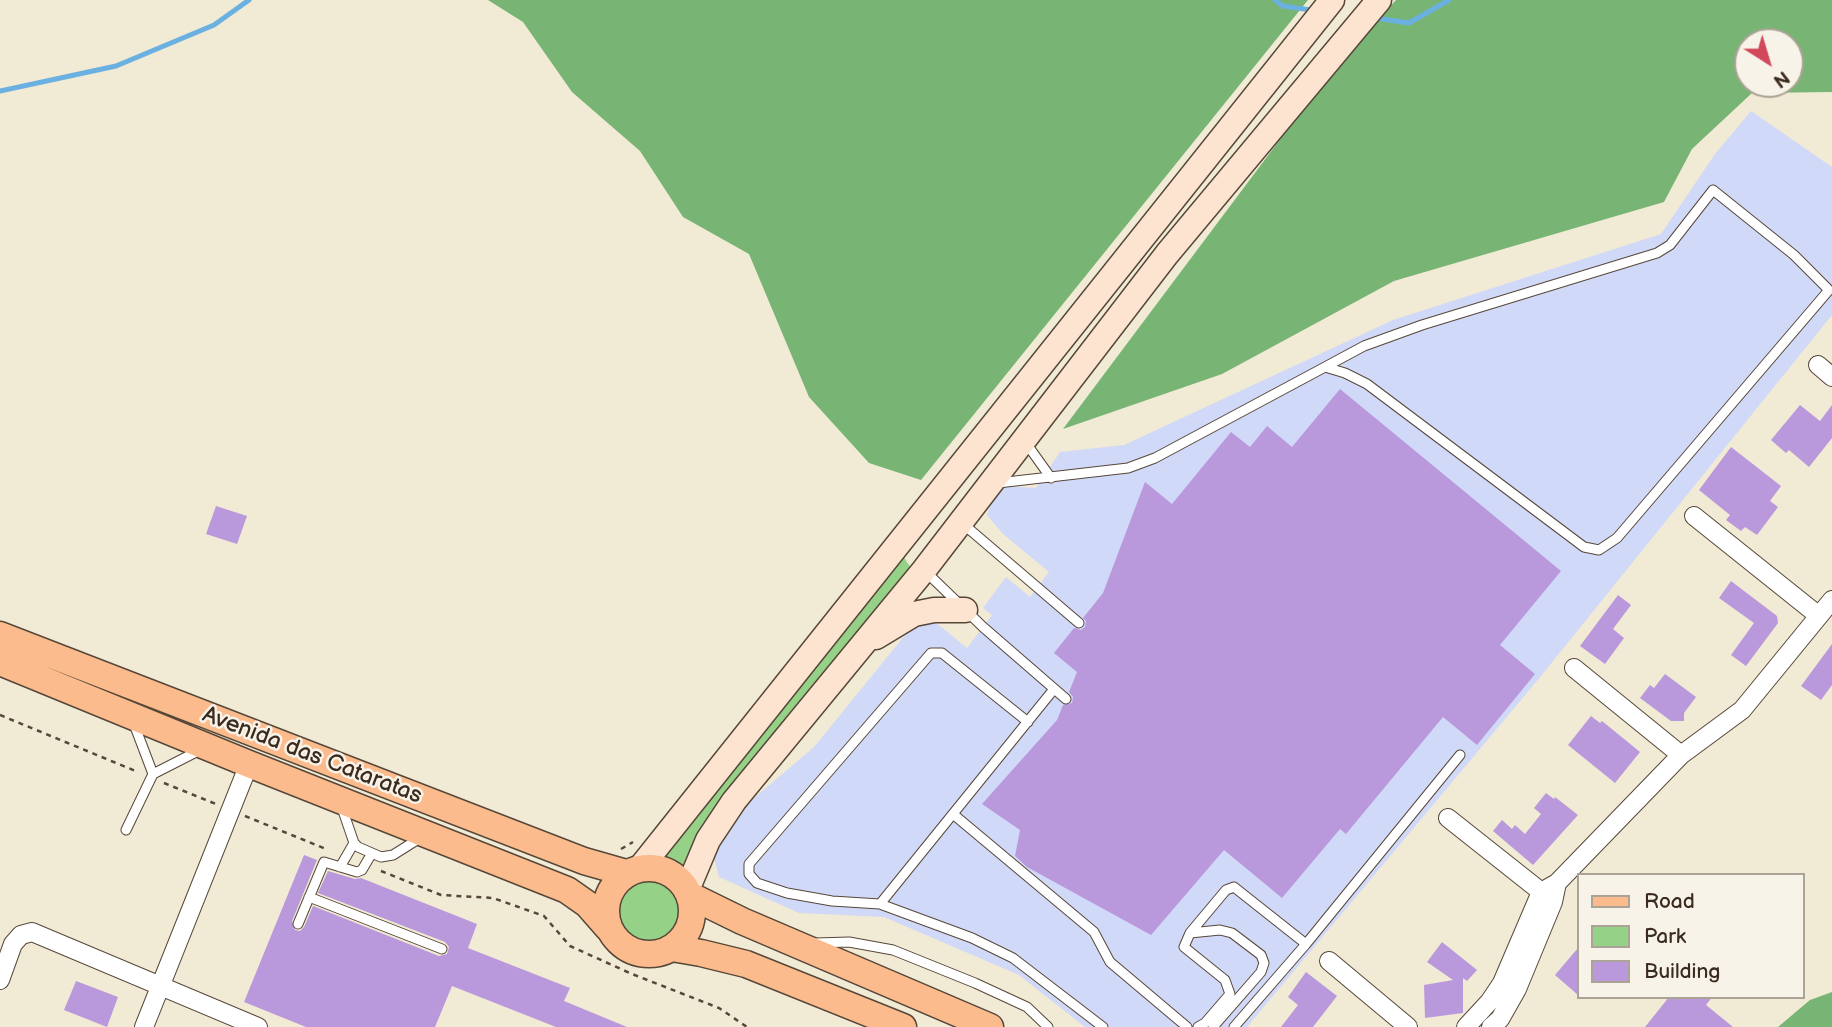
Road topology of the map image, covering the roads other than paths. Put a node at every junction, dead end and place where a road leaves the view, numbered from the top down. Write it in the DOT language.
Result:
graph roads {
  1 [pos="1332,0"];
  2 [pos="1379,0"];
  3 [pos="1818,365"];
  4 [pos="1325,367"];
  5 [pos="1832,377"];
  6 [pos="1023,440"];
  7 [pos="966,460"];
  8 [pos="1051,478"];
  9 [pos="990,484"];
  10 [pos="1694,516"];
  11 [pos="960,522"];
  12 [pos="924,570"];
  13 [pos="1832,600"];
  14 [pos="965,610"];
  15 [pos="1819,617"];
  16 [pos="1079,623"];
  17 [pos="0,635"];
  18 [pos="861,647"];
  19 [pos="0,662"];
  20 [pos="1574,668"];
  21 [pos="1054,689"];
  22 [pos="1066,699"];
  23 [pos="130,715"];
  24 [pos="1028,722"];
  25 [pos="207,747"];
  26 [pos="1460,755"];
  27 [pos="1681,755"];
  28 [pos="249,764"];
  29 [pos="153,774"];
  30 [pos="339,800"];
  31 [pos="953,814"];
  32 [pos="1448,818"];
  33 [pos="126,830"];
  34 [pos="426,835"];
  35 [pos="354,843"];
  36 [pos="372,853"];
  37 [pos="340,867"];
  38 [pos="633,871"];
  39 [pos="688,893"];
  40 [pos="309,897"];
  41 [pos="1547,897"];
  42 [pos="880,904"];
  43 [pos="298,924"];
  44 [pos="608,928"];
  45 [pos="1189,933"];
  46 [pos="795,943"];
  47 [pos="1306,944"];
  48 [pos="672,948"];
  49 [pos="442,949"];
  50 [pos="1329,961"];
  51 [pos="0,980"];
  52 [pos="160,987"];
  53 [pos="892,1024"];
  54 [pos="144,1027"];
  55 [pos="258,1027"];
  56 [pos="990,1027"];
  57 [pos="1048,1027"];
  58 [pos="1103,1027"];
  59 [pos="1187,1027"];
  60 [pos="1198,1027"];
  61 [pos="1213,1027"];
  62 [pos="1234,1027"];
  63 [pos="1408,1027"];
  64 [pos="1466,1027"];
  65 [pos="1491,1027"];
  1 -- 7 [label="street"];
  2 -- 6 [label="street"];
  3 -- 5 [label="street"];
  4 -- 4 [label="lane"];
  4 -- 8 [label="lane"];
  6 -- 8 [label="lane"];
  6 -- 9 [label="street"];
  7 -- 12 [label="street"];
  7 -- 38 [label="street"];
  8 -- 9 [label="lane"];
  9 -- 11 [label="street"];
  10 -- 15 [label="street"];
  11 -- 12 [label="street"];
  11 -- 16 [label="lane"];
  12 -- 14 [label="lane"];
  12 -- 18 [label="street"];
  13 -- 15 [label="street"];
  14 -- 18 [label="street"];
  14 -- 21 [label="lane"];
  15 -- 27 [label="street"];
  17 -- 38 [label="main road, Avenida das Cataratas"];
  18 -- 39 [label="street"];
  19 -- 23 [label="main road, Avenida das Cataratas"];
  20 -- 27 [label="street"];
  21 -- 22 [label="lane"];
  21 -- 24 [label="lane"];
  23 -- 25 [label="main road, Avenida das Cataratas"];
  23 -- 29 [label="lane"];
  24 -- 31 [label="lane"];
  24 -- 42 [label="lane"];
  25 -- 28 [label="main road, Avenida das Cataratas"];
  25 -- 29 [label="lane"];
  26 -- 47 [label="lane"];
  27 -- 41 [label="street"];
  28 -- 30 [label="main road, Avenida das Cataratas"];
  28 -- 52 [label="street"];
  29 -- 33 [label="lane"];
  30 -- 34 [label="main road, Avenida das Cataratas"];
  30 -- 35 [label="lane"];
  31 -- 42 [label="lane"];
  31 -- 59 [label="lane"];
  32 -- 41 [label="street"];
  34 -- 36 [label="lane"];
  34 -- 44 [label="main road, Avenida das Cataratas"];
  35 -- 36 [label="lane"];
  35 -- 37 [label="lane"];
  36 -- 37 [label="lane"];
  37 -- 40 [label="lane"];
  38 -- 39 [label="main road"];
  38 -- 44 [label="main road"];
  39 -- 46 [label="main road"];
  39 -- 48 [label="main road"];
  40 -- 43 [label="lane"];
  40 -- 49 [label="lane"];
  41 -- 64 [label="street"];
  41 -- 65 [label="street"];
  42 -- 58 [label="lane"];
  44 -- 48 [label="main road"];
  45 -- 47 [label="lane"];
  45 -- 60 [label="lane"];
  45 -- 61 [label="lane"];
  46 -- 56 [label="main road"];
  46 -- 57 [label="lane"];
  47 -- 62 [label="lane"];
  48 -- 53 [label="main road"];
  50 -- 63 [label="street"];
  51 -- 52 [label="street"];
  52 -- 54 [label="street"];
  52 -- 55 [label="street"];
}
